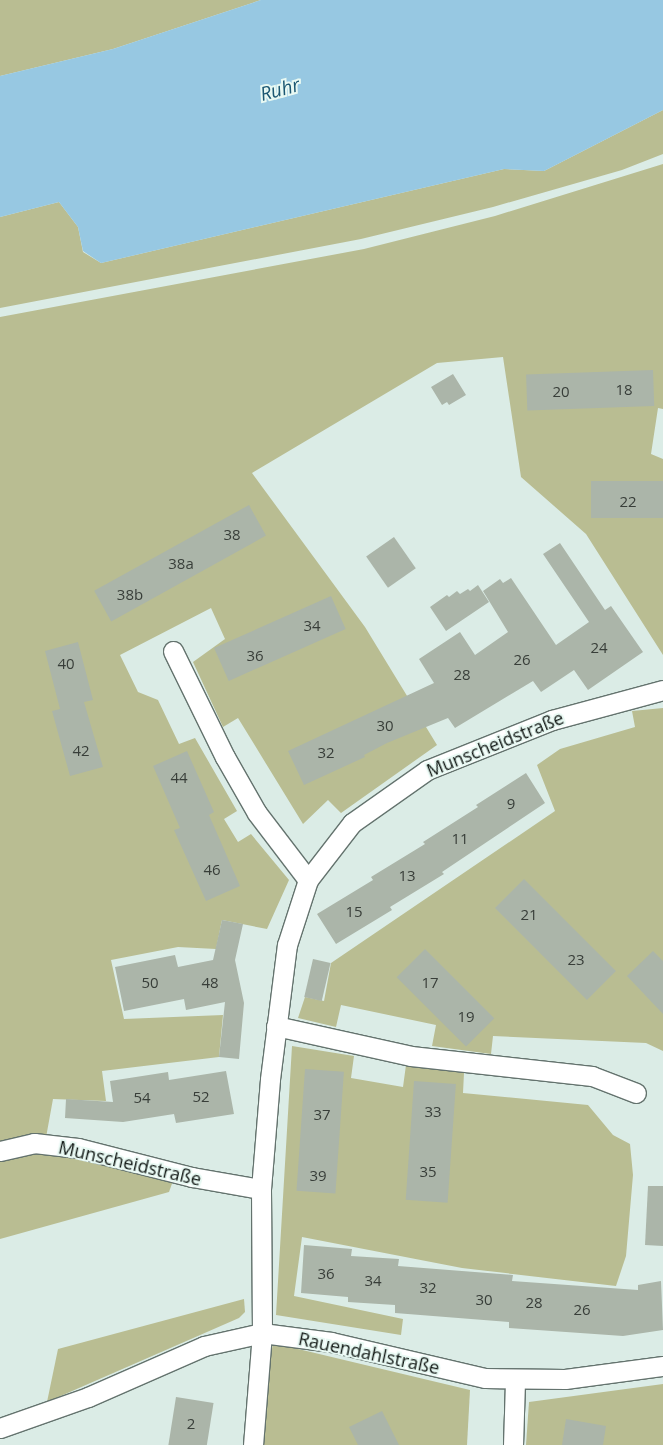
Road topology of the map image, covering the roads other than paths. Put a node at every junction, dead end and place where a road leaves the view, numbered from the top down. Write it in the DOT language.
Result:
graph roads {
  1 [pos="173,651"];
  2 [pos="663,690"];
  3 [pos="308,880"];
  4 [pos="276,1026"];
  5 [pos="636,1093"];
  6 [pos="0,1151"];
  7 [pos="260,1189"];
  8 [pos="262,1333"];
  9 [pos="663,1366"];
  10 [pos="515,1380"];
  11 [pos="0,1428"];
  12 [pos="253,1445"];
  13 [pos="513,1445"];
  1 -- 3 [label="street"];
  2 -- 3 [label="street, Munscheidstraße"];
  3 -- 4 [label="street, Munscheidstraße"];
  4 -- 5 [label="street"];
  4 -- 7 [label="street, Munscheidstraße"];
  6 -- 7 [label="street, Munscheidstraße"];
  7 -- 8 [label="street, Munscheidstraße"];
  8 -- 10 [label="street, Rauendahlstraße"];
  8 -- 11 [label="street, Rauendahlstraße"];
  8 -- 12 [label="street, Munscheidstraße"];
  9 -- 10 [label="street, Rauendahlstraße"];
  10 -- 13 [label="street"];
}
